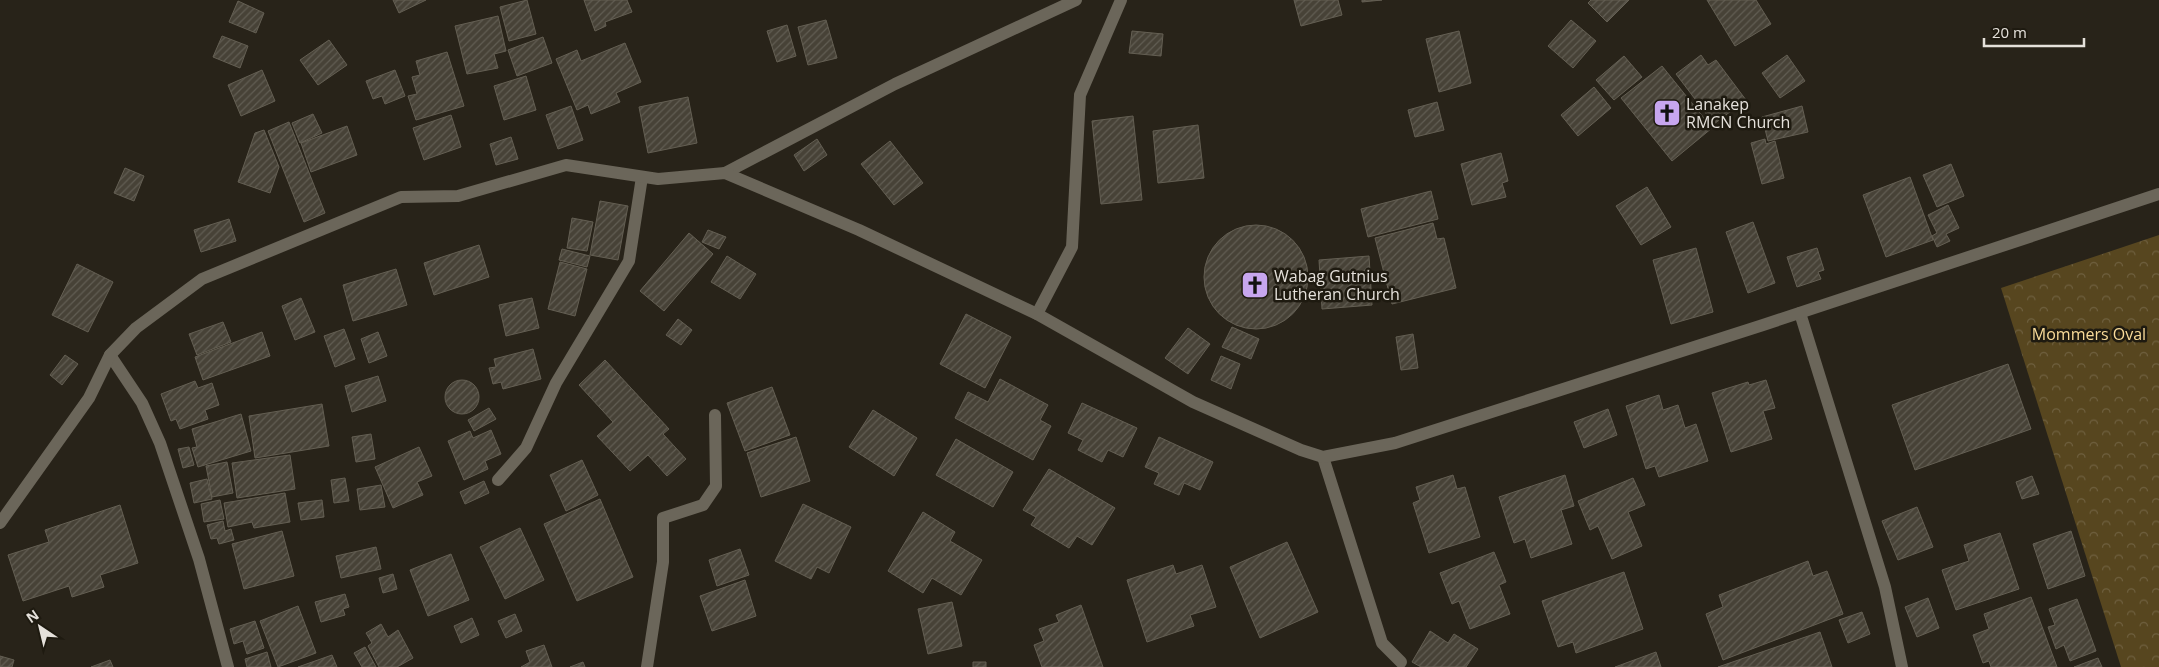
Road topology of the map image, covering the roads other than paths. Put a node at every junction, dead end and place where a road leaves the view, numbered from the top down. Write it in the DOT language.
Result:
graph roads {
  1 [pos="1076,0"];
  2 [pos="1121,0"];
  3 [pos="725,173"];
  4 [pos="642,177"];
  5 [pos="2159,194"];
  6 [pos="1800,312"];
  7 [pos="1037,314"];
  8 [pos="110,355"];
  9 [pos="716,414"];
  10 [pos="1323,457"];
  11 [pos="498,480"];
  12 [pos="0,523"];
  13 [pos="1401,662"];
  14 [pos="228,667"];
  15 [pos="646,667"];
  16 [pos="1902,667"];
  1 -- 3 [label="street"];
  2 -- 7 [label="street"];
  3 -- 4 [label="street"];
  3 -- 7 [label="street"];
  4 -- 8 [label="street"];
  4 -- 11 [label="street"];
  5 -- 6 [label="street"];
  6 -- 10 [label="street"];
  6 -- 16 [label="street"];
  7 -- 10 [label="street"];
  8 -- 12 [label="street"];
  8 -- 14 [label="street"];
  9 -- 15 [label="street"];
  10 -- 13 [label="street"];
}
